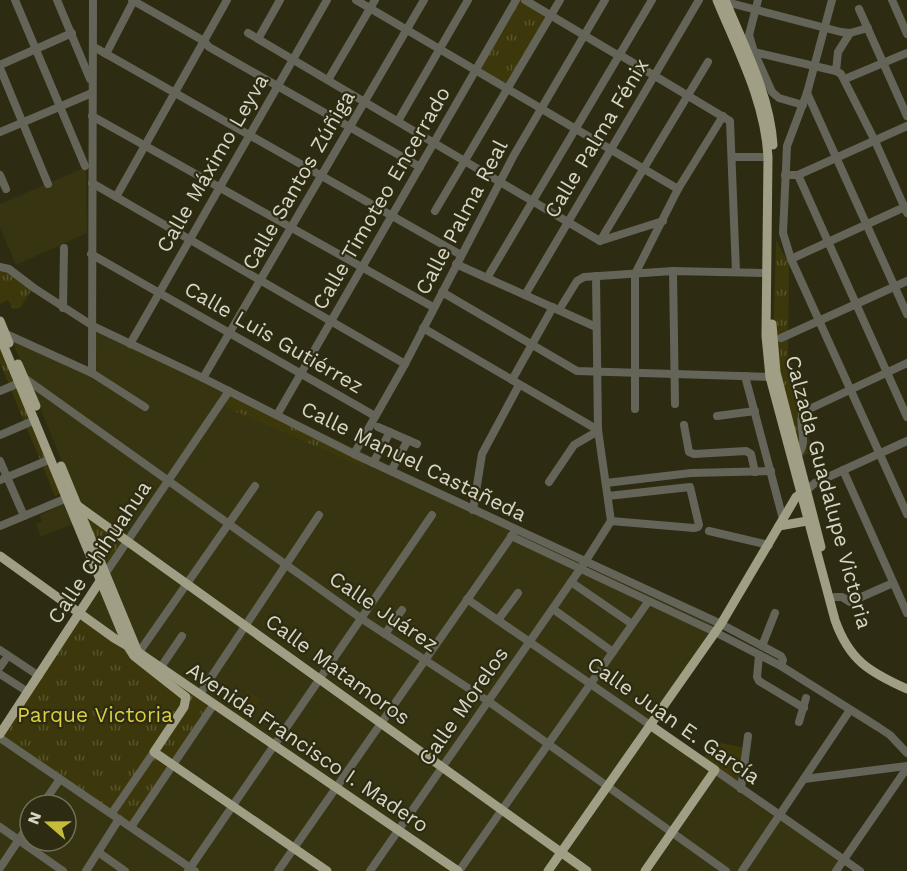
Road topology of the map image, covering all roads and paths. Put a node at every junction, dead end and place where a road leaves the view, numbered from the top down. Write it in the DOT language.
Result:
graph roads {
  1 [pos="15,0"];
  2 [pos="57,0"];
  3 [pos="93,0"];
  4 [pos="133,0"];
  5 [pos="227,0"];
  6 [pos="280,0"];
  7 [pos="327,0"];
  8 [pos="356,0"];
  9 [pos="375,0"];
  10 [pos="424,0"];
  11 [pos="468,0"];
  12 [pos="516,0"];
  13 [pos="525,0"];
  14 [pos="560,0"];
  15 [pos="605,0"];
  16 [pos="652,0"];
  17 [pos="699,0"];
  18 [pos="758,0"];
  19 [pos="832,0"];
  20 [pos="892,0"];
  21 [pos="723,1"];
  22 [pos="370,8"];
  23 [pos="756,9"];
  24 [pos="859,9"];
  25 [pos="550,15"];
  26 [pos="825,28"];
  27 [pos="868,28"];
  28 [pos="406,29"];
  29 [pos="906,29"];
  30 [pos="72,33"];
  31 [pos="248,33"];
  32 [pos="850,33"];
  33 [pos="584,36"];
  34 [pos="258,39"];
  35 [pos="204,41"];
  36 [pos="94,47"];
  37 [pos="36,49"];
  38 [pos="440,49"];
  39 [pos="754,52"];
  40 [pos="907,52"];
  41 [pos="106,54"];
  42 [pos="620,54"];
  43 [pos="292,59"];
  44 [pos="708,62"];
  45 [pos="883,63"];
  46 [pos="814,66"];
  47 [pos="0,67"];
  48 [pos="476,70"];
  49 [pos="836,71"];
  50 [pos="654,75"];
  51 [pos="845,79"];
  52 [pos="328,80"];
  53 [pos="92,83"];
  54 [pos="277,85"];
  55 [pos="508,88"];
  56 [pos="92,93"];
  57 [pos="175,93"];
  58 [pos="807,93"];
  59 [pos="688,95"];
  60 [pos="365,101"];
  61 [pos="803,105"];
  62 [pos="60,107"];
  63 [pos="541,109"];
  64 [pos="92,116"];
  65 [pos="723,116"];
  66 [pos="907,116"];
  67 [pos="398,121"];
  68 [pos="22,122"];
  69 [pos="907,126"];
  70 [pos="350,127"];
  71 [pos="576,129"];
  72 [pos="0,132"];
  73 [pos="248,134"];
  74 [pos="875,141"];
  75 [pos="434,142"];
  76 [pos="145,146"];
  77 [pos="610,150"];
  78 [pos="732,157"];
  79 [pos="768,157"];
  80 [pos="837,158"];
  81 [pos="465,161"];
  82 [pos="85,166"];
  83 [pos="420,167"];
  84 [pos="644,169"];
  85 [pos="0,175"];
  86 [pos="785,175"];
  87 [pos="798,175"];
  88 [pos="321,176"];
  89 [pos="499,181"];
  90 [pos="92,183"];
  91 [pos="48,184"];
  92 [pos="219,187"];
  93 [pos="6,189"];
  94 [pos="678,189"];
  95 [pos="116,197"];
  96 [pos="533,201"];
  97 [pos="906,209"];
  98 [pos="435,211"];
  99 [pos="392,216"];
  100 [pos="663,221"];
  101 [pos="568,222"];
  102 [pos="866,225"];
  103 [pos="291,228"];
  104 [pos="189,239"];
  105 [pos="600,241"];
  106 [pos="828,242"];
  107 [pos="64,248"];
  108 [pos="91,254"];
  109 [pos="461,255"];
  110 [pos="791,259"];
  111 [pos="456,264"];
  112 [pos="0,267"];
  113 [pos="362,267"];
  114 [pos="673,271"];
  115 [pos="736,272"];
  116 [pos="766,273"];
  117 [pos="635,274"];
  118 [pos="596,276"];
  119 [pos="488,278"];
  120 [pos="261,280"];
  121 [pos="907,281"];
  122 [pos="895,287"];
  123 [pos="159,292"];
  124 [pos="442,292"];
  125 [pos="525,295"];
  126 [pos="856,304"];
  127 [pos="433,307"];
  128 [pos="63,308"];
  129 [pos="556,309"];
  130 [pos="907,314"];
  131 [pos="0,321"];
  132 [pos="331,321"];
  133 [pos="820,321"];
  134 [pos="93,326"];
  135 [pos="596,327"];
  136 [pos="423,328"];
  137 [pos="230,332"];
  138 [pos="781,338"];
  139 [pos="2,341"];
  140 [pos="130,344"];
  141 [pos="532,345"];
  142 [pos="907,363"];
  143 [pos="405,364"];
  144 [pos="596,372"];
  145 [pos="887,372"];
  146 [pos="92,373"];
  147 [pos="302,373"];
  148 [pos="635,374"];
  149 [pos="675,374"];
  150 [pos="745,376"];
  151 [pos="770,377"];
  152 [pos="203,378"];
  153 [pos="21,380"];
  154 [pos="516,382"];
  155 [pos="850,389"];
  156 [pos="0,391"];
  157 [pos="229,392"];
  158 [pos="675,404"];
  159 [pos="145,407"];
  160 [pos="635,409"];
  161 [pos="755,411"];
  162 [pos="278,415"];
  163 [pos="375,416"];
  164 [pos="717,416"];
  165 [pos="907,417"];
  166 [pos="35,420"];
  167 [pos="684,425"];
  168 [pos="378,427"];
  169 [pos="598,431"];
  170 [pos="390,432"];
  171 [pos="0,435"];
  172 [pos="408,440"];
  173 [pos="907,441"];
  174 [pos="417,444"];
  175 [pos="354,454"];
  176 [pos="880,454"];
  177 [pos="797,455"];
  178 [pos="51,459"];
  179 [pos="0,461"];
  180 [pos="373,463"];
  181 [pos="843,470"];
  182 [pos="391,471"];
  183 [pos="771,471"];
  184 [pos="755,472"];
  185 [pos="4,479"];
  186 [pos="168,480"];
  187 [pos="549,482"];
  188 [pos="606,483"];
  189 [pos="255,486"];
  190 [pos="805,487"];
  191 [pos="608,496"];
  192 [pos="67,498"];
  193 [pos="76,503"];
  194 [pos="474,510"];
  195 [pos="432,514"];
  196 [pos="907,514"];
  197 [pos="319,515"];
  198 [pos="24,516"];
  199 [pos="783,519"];
  200 [pos="611,521"];
  201 [pos="807,521"];
  202 [pos="228,524"];
  203 [pos="0,526"];
  204 [pos="709,531"];
  205 [pos="513,533"];
  206 [pos="128,540"];
  207 [pos="769,545"];
  208 [pos="0,556"];
  209 [pos="93,559"];
  210 [pos="286,565"];
  211 [pos="583,566"];
  212 [pos="103,577"];
  213 [pos="572,582"];
  214 [pos="893,583"];
  215 [pos="187,584"];
  216 [pos="93,592"];
  217 [pos="518,593"];
  218 [pos="835,597"];
  219 [pos="468,599"];
  220 [pos="648,602"];
  221 [pos="553,609"];
  222 [pos="402,610"];
  223 [pos="79,613"];
  224 [pos="907,613"];
  225 [pos="775,614"];
  226 [pos="362,619"];
  227 [pos="498,620"];
  228 [pos="632,624"];
  229 [pos="245,626"];
  230 [pos="718,628"];
  231 [pos="385,634"];
  232 [pos="182,636"];
  233 [pos="530,642"];
  234 [pos="127,645"];
  235 [pos="762,646"];
  236 [pos="0,650"];
  237 [pos="613,652"];
  238 [pos="136,654"];
  239 [pos="759,655"];
  240 [pos="425,660"];
  241 [pos="781,666"];
  242 [pos="161,668"];
  243 [pos="0,674"];
  244 [pos="39,676"];
  245 [pos="320,679"];
  246 [pos="907,683"];
  247 [pos="590,684"];
  248 [pos="907,689"];
  249 [pos="28,692"];
  250 [pos="200,694"];
  251 [pos="806,698"];
  252 [pos="488,702"];
  253 [pos="214,704"];
  254 [pos="804,708"];
  255 [pos="850,710"];
  256 [pos="381,722"];
  257 [pos="799,722"];
  258 [pos="650,725"];
  259 [pos="0,736"];
  260 [pos="748,736"];
  261 [pos="548,744"];
  262 [pos="274,745"];
  263 [pos="154,752"];
  264 [pos="907,753"];
  265 [pos="173,765"];
  266 [pos="443,766"];
  267 [pos="907,767"];
  268 [pos="715,770"];
  269 [pos="60,779"];
  270 [pos="804,779"];
  271 [pos="607,786"];
  272 [pos="336,788"];
  273 [pos="741,789"];
  274 [pos="50,793"];
  275 [pos="232,806"];
  276 [pos="502,809"];
  277 [pos="112,813"];
  278 [pos="779,815"];
  279 [pos="119,819"];
  280 [pos="0,827"];
  281 [pos="130,827"];
  282 [pos="398,830"];
  283 [pos="672,832"];
  284 [pos="18,840"];
  285 [pos="294,848"];
  286 [pos="98,852"];
  287 [pos="561,852"];
  288 [pos="37,853"];
  289 [pos="844,860"];
  290 [pos="0,868"];
  291 [pos="191,870"];
  292 [pos="63,871"];
  293 [pos="86,871"];
  294 [pos="125,871"];
  295 [pos="278,871"];
  296 [pos="327,871"];
  297 [pos="370,871"];
  298 [pos="458,871"];
  299 [pos="548,871"];
  300 [pos="587,871"];
  301 [pos="645,871"];
  302 [pos="726,871"];
  303 [pos="742,871"];
  304 [pos="836,871"];
  305 [pos="860,871"];
  1 -- 37 [label="street"];
  2 -- 30 [label="street"];
  3 -- 36 [label="street"];
  4 -- 35 [label="street"];
  4 -- 41 [label="street"];
  5 -- 35 [label="street"];
  6 -- 34 [label="street"];
  7 -- 43 [label="street, Calle Máximo Leyva"];
  8 -- 22 [label="street"];
  9 -- 22 [label="street"];
  10 -- 28 [label="street, Calle Santos Zúñiga"];
  11 -- 38 [label="street"];
  12 -- 48 [label="street, Calle Timoteo Encerrado"];
  13 -- 25 [label="street"];
  14 -- 25 [label="street"];
  15 -- 33 [label="street, Calle Palma Real"];
  16 -- 42 [label="street"];
  17 -- 50 [label="street, Calle Palma Fénix"];
  18 -- 23 [label="street"];
  19 -- 26 [label="street"];
  20 -- 29 [label="street"];
  21 -- 23 [label="street"];
  21 -- 79 [label="main road, Calzada Guadalupe Victoria"];
  21 -- 177 [label="main road, Calzada Guadalupe Victoria"];
  22 -- 28 [label="street"];
  22 -- 52 [label="street"];
  23 -- 26 [label="street"];
  23 -- 39 [label="street"];
  24 -- 27 [label="street"];
  25 -- 33 [label="street"];
  25 -- 55 [label="street"];
  26 -- 32 [label="street"];
  26 -- 46 [label="street"];
  27 -- 32 [label="street"];
  27 -- 45 [label="street"];
  28 -- 38 [label="street"];
  28 -- 60 [label="street, Calle Santos Zúñiga"];
  30 -- 37 [label="street"];
  30 -- 53 [label="street"];
  31 -- 34 [label="street"];
  32 -- 49 [label="street"];
  33 -- 42 [label="street"];
  33 -- 63 [label="street, Calle Palma Real"];
  34 -- 43 [label="street"];
  35 -- 54 [label="street"];
  35 -- 57 [label="street"];
  36 -- 41 [label="street"];
  36 -- 53 [label="street"];
  37 -- 47 [label="street"];
  37 -- 62 [label="street"];
  38 -- 48 [label="street"];
  38 -- 67 [label="street"];
  39 -- 46 [label="street"];
  39 -- 61 [label="street"];
  40 -- 45 [label="street"];
  41 -- 57 [label="street"];
  42 -- 50 [label="street"];
  42 -- 71 [label="street"];
  43 -- 52 [label="street"];
  43 -- 54 [label="street, Calle Máximo Leyva"];
  44 -- 59 [label="street"];
  45 -- 51 [label="street"];
  45 -- 66 [label="street"];
  46 -- 49 [label="street"];
  46 -- 58 [label="street"];
  47 -- 68 [label="street"];
  48 -- 55 [label="street"];
  48 -- 75 [label="street, Calle Timoteo Encerrado"];
  49 -- 51 [label="street"];
  50 -- 59 [label="street"];
  50 -- 77 [label="street, Calle Palma Fénix"];
  51 -- 74 [label="street"];
  52 -- 60 [label="street"];
  53 -- 56 [label="street"];
  54 -- 70 [label="street"];
  54 -- 73 [label="street, Calle Máximo Leyva"];
  55 -- 63 [label="street"];
  55 -- 81 [label="street"];
  56 -- 62 [label="street"];
  56 -- 64 [label="street"];
  57 -- 73 [label="street"];
  57 -- 76 [label="street"];
  58 -- 61 [label="street"];
  58 -- 80 [label="street"];
  59 -- 65 [label="street"];
  59 -- 84 [label="street"];
  60 -- 67 [label="street"];
  60 -- 70 [label="street, Calle Santos Zúñiga"];
  61 -- 86 [label="street"];
  62 -- 68 [label="street"];
  62 -- 82 [label="street"];
  63 -- 71 [label="street"];
  63 -- 89 [label="street, Calle Palma Real"];
  64 -- 76 [label="street"];
  64 -- 90 [label="street"];
  65 -- 78 [label="street"];
  65 -- 94 [label="street"];
  67 -- 75 [label="street"];
  68 -- 72 [label="street"];
  68 -- 91 [label="street"];
  69 -- 74 [label="street"];
  70 -- 83 [label="street"];
  70 -- 88 [label="street, Calle Santos Zúñiga"];
  71 -- 77 [label="street"];
  71 -- 96 [label="street"];
  73 -- 88 [label="street"];
  73 -- 92 [label="street, Calle Máximo Leyva"];
  74 -- 80 [label="street"];
  74 -- 97 [label="street"];
  75 -- 81 [label="street"];
  75 -- 83 [label="street, Calle Timoteo Encerrado"];
  76 -- 92 [label="street"];
  76 -- 95 [label="street"];
  77 -- 84 [label="street"];
  77 -- 101 [label="street, Calle Palma Fénix"];
  78 -- 79 [label="street"];
  78 -- 115 [label="street"];
  79 -- 116 [label="main road, Calzada Guadalupe Victoria"];
  80 -- 87 [label="street"];
  80 -- 102 [label="street"];
  81 -- 89 [label="street"];
  81 -- 98 [label="street"];
  83 -- 99 [label="street, Calle Timoteo Encerrado"];
  84 -- 94 [label="street"];
  84 -- 105 [label="street"];
  85 -- 93 [label="street"];
  86 -- 87 [label="street"];
  86 -- 110 [label="street"];
  87 -- 106 [label="street"];
  88 -- 99 [label="street"];
  88 -- 103 [label="street, Calle Santos Zúñiga"];
  89 -- 96 [label="street"];
  89 -- 109 [label="street, Calle Palma Real"];
  90 -- 95 [label="street"];
  90 -- 108 [label="street"];
  92 -- 103 [label="street"];
  92 -- 104 [label="street, Calle Máximo Leyva"];
  94 -- 100 [label="street"];
  95 -- 104 [label="street"];
  96 -- 101 [label="street"];
  96 -- 119 [label="street"];
  97 -- 102 [label="street"];
  99 -- 109 [label="street"];
  99 -- 113 [label="street, Calle Timoteo Encerrado"];
  100 -- 105 [label="street"];
  100 -- 117 [label="street"];
  101 -- 105 [label="street"];
  101 -- 125 [label="street, Calle Palma Fénix"];
  102 -- 106 [label="street"];
  102 -- 122 [label="street"];
  103 -- 113 [label="street"];
  103 -- 120 [label="street, Calle Santos Zúñiga"];
  104 -- 120 [label="street"];
  104 -- 123 [label="street, Calle Máximo Leyva"];
  106 -- 110 [label="street"];
  106 -- 126 [label="street"];
  107 -- 128 [label="street"];
  108 -- 123 [label="street, Calle Luis Gutiérrez"];
  108 -- 134 [label="street"];
  109 -- 111 [label="street, Calle Palma Real"];
  110 -- 133 [label="street"];
  111 -- 119 [label="street"];
  111 -- 124 [label="street, Calle Palma Real"];
  112 -- 128 [label="street, Calle Manuel Castañeda"];
  113 -- 127 [label="street"];
  113 -- 132 [label="street, Calle Timoteo Encerrado"];
  114 -- 115 [label="street"];
  114 -- 117 [label="street"];
  114 -- 149 [label="street"];
  115 -- 116 [label="street"];
  116 -- 151 [label="main road, Calzada Guadalupe Victoria"];
  117 -- 118 [label="street"];
  117 -- 148 [label="street"];
  118 -- 129 [label="street"];
  118 -- 135 [label="street"];
  119 -- 125 [label="street"];
  120 -- 132 [label="street"];
  120 -- 137 [label="street, Calle Santos Zúñiga"];
  121 -- 122 [label="street"];
  122 -- 126 [label="street"];
  122 -- 130 [label="street"];
  123 -- 137 [label="street, Calle Luis Gutiérrez"];
  123 -- 140 [label="street, Calle Máximo Leyva"];
  124 -- 127 [label="street, Calle Palma Real"];
  124 -- 141 [label="street"];
  125 -- 129 [label="street"];
  126 -- 133 [label="street"];
  126 -- 145 [label="street"];
  127 -- 136 [label="street, Calle Palma Real"];
  128 -- 134 [label="street, Calle Manuel Castañeda"];
  129 -- 135 [label="street"];
  129 -- 141 [label="street"];
  131 -- 139 [label="main road"];
  132 -- 143 [label="street"];
  132 -- 147 [label="street, Calle Timoteo Encerrado"];
  133 -- 138 [label="street"];
  133 -- 155 [label="street"];
  134 -- 140 [label="street, Calle Manuel Castañeda"];
  134 -- 146 [label="street"];
  135 -- 144 [label="street"];
  136 -- 143 [label="street, Calle Palma Real"];
  136 -- 154 [label="street"];
  137 -- 147 [label="street, Calle Luis Gutiérrez"];
  137 -- 152 [label="street, Calle Santos Zúñiga"];
  139 -- 146 [label="street"];
  139 -- 153 [label="main road"];
  140 -- 152 [label="street, Calle Manuel Castañeda"];
  141 -- 144 [label="street"];
  141 -- 154 [label="street"];
  142 -- 145 [label="street"];
  143 -- 163 [label="street, Calle Palma Real"];
  144 -- 148 [label="street"];
  144 -- 169 [label="street"];
  145 -- 155 [label="street"];
  145 -- 165 [label="street"];
  146 -- 159 [label="street"];
  147 -- 162 [label="street, Calle Timoteo Encerrado"];
  147 -- 163 [label="street, Calle Luis Gutiérrez"];
  148 -- 149 [label="street"];
  148 -- 160 [label="street"];
  149 -- 150 [label="street"];
  149 -- 158 [label="street"];
  150 -- 151 [label="street"];
  150 -- 161 [label="street"];
  151 -- 190 [label="main road, Calzada Guadalupe Victoria"];
  152 -- 157 [label="street, Calle Manuel Castañeda"];
  153 -- 156 [label="street"];
  153 -- 166 [label="main road"];
  153 -- 186 [label="street, Calle Juárez"];
  153 -- 193 [label="main road"];
  154 -- 169 [label="street"];
  154 -- 194 [label="street"];
  155 -- 176 [label="street"];
  155 -- 177 [label="street"];
  157 -- 162 [label="street, Calle Manuel Castañeda"];
  157 -- 186 [label="street, Calle Chihuahua"];
  161 -- 164 [label="street"];
  161 -- 183 [label="street"];
  162 -- 175 [label="street, Calle Manuel Castañeda"];
  163 -- 175 [label="street, Calle Palma Real"];
  166 -- 171 [label="street"];
  166 -- 178 [label="main road"];
  167 -- 184 [label="street"];
  168 -- 170 [label="street"];
  169 -- 187 [label="street"];
  169 -- 188 [label="street"];
  170 -- 172 [label="street"];
  170 -- 180 [label="street"];
  172 -- 174 [label="street"];
  172 -- 182 [label="street"];
  173 -- 176 [label="street"];
  175 -- 180 [label="street, Calle Manuel Castañeda"];
  176 -- 181 [label="street"];
  176 -- 196 [label="street"];
  177 -- 190 [label="main road, Calzada Guadalupe Victoria"];
  178 -- 185 [label="street"];
  178 -- 192 [label="main road"];
  179 -- 185 [label="street"];
  180 -- 182 [label="street, Calle Manuel Castañeda"];
  181 -- 190 [label="street"];
  181 -- 214 [label="street"];
  182 -- 194 [label="street, Calle Manuel Castañeda"];
  183 -- 184 [label="street"];
  183 -- 199 [label="street"];
  184 -- 188 [label="street"];
  185 -- 198 [label="street"];
  186 -- 202 [label="street, Calle Juárez"];
  186 -- 206 [label="street, Calle Chihuahua"];
  188 -- 191 [label="street"];
  189 -- 202 [label="street"];
  190 -- 199 [label="main road"];
  190 -- 201 [label="main road, Calzada Guadalupe Victoria"];
  190 -- 218 [label="main road, Calzada Guadalupe Victoria"];
  191 -- 200 [label="street"];
  191 -- 200 [label="street"];
  192 -- 193 [label="main road, Calle Matamoros"];
  192 -- 198 [label="street"];
  192 -- 209 [label="main road"];
  193 -- 206 [label="main road, Calle Matamoros"];
  193 -- 212 [label="main road"];
  194 -- 205 [label="street, Calle Manuel Castañeda"];
  195 -- 226 [label="street"];
  197 -- 210 [label="street"];
  198 -- 203 [label="street"];
  199 -- 201 [label="main road"];
  199 -- 207 [label="main road"];
  200 -- 211 [label="street, Calle Morelos"];
  201 -- 248 [label="main road, Calzada Guadalupe Victoria"];
  202 -- 210 [label="street, Calle Juárez"];
  202 -- 215 [label="street"];
  204 -- 207 [label="street"];
  205 -- 211 [label="street, Calle Manuel Castañeda"];
  205 -- 219 [label="street"];
  206 -- 212 [label="street, Calle Chihuahua"];
  206 -- 215 [label="main road, Calle Matamoros"];
  207 -- 230 [label="main road"];
  208 -- 223 [label="main road"];
  209 -- 212 [label="main road"];
  209 -- 216 [label="main road"];
  210 -- 226 [label="street, Calle Juárez"];
  210 -- 229 [label="street"];
  211 -- 213 [label="street, Calle Morelos"];
  211 -- 220 [label="street, Calle Manuel Castañeda"];
  211 -- 230 [label="street, Calle Manuel Castañeda"];
  212 -- 216 [label="main road, Calle Chihuahua"];
  212 -- 234 [label="main road"];
  212 -- 238 [label="main road"];
  213 -- 221 [label="street, Calle Morelos"];
  213 -- 228 [label="street"];
  214 -- 218 [label="street"];
  214 -- 224 [label="street"];
  215 -- 229 [label="main road, Calle Matamoros"];
  215 -- 238 [label="street"];
  216 -- 223 [label="main road, Calle Chihuahua"];
  217 -- 227 [label="street"];
  218 -- 246 [label="main road, Calzada Guadalupe Victoria"];
  219 -- 227 [label="street, Calle Juan E. García"];
  219 -- 240 [label="street"];
  220 -- 228 [label="street"];
  220 -- 230 [label="street, Calle Manuel Castañeda"];
  221 -- 233 [label="street, Calle Morelos"];
  221 -- 237 [label="street"];
  222 -- 231 [label="street"];
  223 -- 234 [label="main road"];
  223 -- 244 [label="main road, Calle Chihuahua"];
  225 -- 235 [label="street"];
  226 -- 231 [label="street, Calle Juárez"];
  226 -- 245 [label="street"];
  227 -- 233 [label="street, Calle Juan E. García"];
  228 -- 237 [label="street"];
  229 -- 245 [label="main road, Calle Matamoros"];
  229 -- 250 [label="street"];
  230 -- 235 [label="street"];
  230 -- 239 [label="street"];
  230 -- 258 [label="main road"];
  231 -- 240 [label="street, Calle Juárez"];
  232 -- 242 [label="street"];
  233 -- 247 [label="street, Calle Juan E. García"];
  233 -- 252 [label="street, Calle Morelos"];
  234 -- 238 [label="main road"];
  235 -- 241 [label="street"];
  236 -- 244 [label="street"];
  237 -- 247 [label="street"];
  238 -- 242 [label="main road, Avenida Francisco I. Madero"];
  238 -- 263 [label="main road"];
  239 -- 241 [label="street"];
  239 -- 254 [label="street"];
  240 -- 252 [label="street, Calle Juárez"];
  240 -- 256 [label="street"];
  241 -- 255 [label="street"];
  242 -- 250 [label="main road, Avenida Francisco I. Madero"];
  243 -- 249 [label="street"];
  244 -- 249 [label="main road, Calle Chihuahua"];
  245 -- 256 [label="main road, Calle Matamoros"];
  245 -- 262 [label="street"];
  247 -- 258 [label="street, Calle Juan E. García"];
  247 -- 261 [label="street"];
  249 -- 259 [label="main road, Calle Chihuahua"];
  250 -- 253 [label="main road, Avenida Francisco I. Madero"];
  251 -- 254 [label="street"];
  252 -- 261 [label="street, Calle Juárez"];
  252 -- 266 [label="street, Calle Morelos"];
  253 -- 262 [label="main road, Avenida Francisco I. Madero"];
  253 -- 265 [label="street"];
  254 -- 257 [label="street"];
  255 -- 264 [label="street"];
  255 -- 270 [label="street"];
  256 -- 266 [label="main road, Calle Matamoros"];
  256 -- 272 [label="street"];
  258 -- 268 [label="main road, Calle Juan E. García"];
  258 -- 271 [label="main road"];
  259 -- 269 [label="street"];
  260 -- 273 [label="street"];
  261 -- 271 [label="street, Calle Juárez"];
  261 -- 276 [label="street"];
  262 -- 272 [label="main road, Avenida Francisco I. Madero"];
  262 -- 275 [label="street"];
  263 -- 265 [label="main road"];
  263 -- 277 [label="street"];
  265 -- 275 [label="main road"];
  265 -- 281 [label="street"];
  266 -- 276 [label="main road, Calle Matamoros"];
  266 -- 282 [label="street, Calle Morelos"];
  267 -- 270 [label="street"];
  267 -- 289 [label="street"];
  268 -- 273 [label="street, Calle Juan E. García"];
  268 -- 283 [label="main road"];
  269 -- 274 [label="street"];
  269 -- 277 [label="street"];
  270 -- 278 [label="street"];
  271 -- 283 [label="street, Calle Juárez"];
  271 -- 287 [label="main road"];
  272 -- 282 [label="main road, Avenida Francisco I. Madero"];
  272 -- 285 [label="street"];
  273 -- 278 [label="street, Calle Juan E. García"];
  275 -- 285 [label="main road"];
  275 -- 291 [label="street"];
  276 -- 287 [label="main road, Calle Matamoros"];
  276 -- 298 [label="street"];
  277 -- 279 [label="street"];
  278 -- 289 [label="street, Calle Juan E. García"];
  278 -- 303 [label="street"];
  279 -- 281 [label="street"];
  279 -- 286 [label="street"];
  280 -- 284 [label="street"];
  281 -- 291 [label="street"];
  282 -- 297 [label="street, Calle Morelos"];
  282 -- 298 [label="main road, Avenida Francisco I. Madero"];
  283 -- 301 [label="main road"];
  283 -- 302 [label="street, Calle Juárez"];
  284 -- 290 [label="street"];
  285 -- 295 [label="street"];
  285 -- 296 [label="main road"];
  286 -- 293 [label="street"];
  286 -- 294 [label="street"];
  287 -- 299 [label="main road"];
  287 -- 300 [label="main road, Calle Matamoros"];
  288 -- 292 [label="street"];
  289 -- 304 [label="street"];
  289 -- 305 [label="street, Calle Juan E. García"];
}
